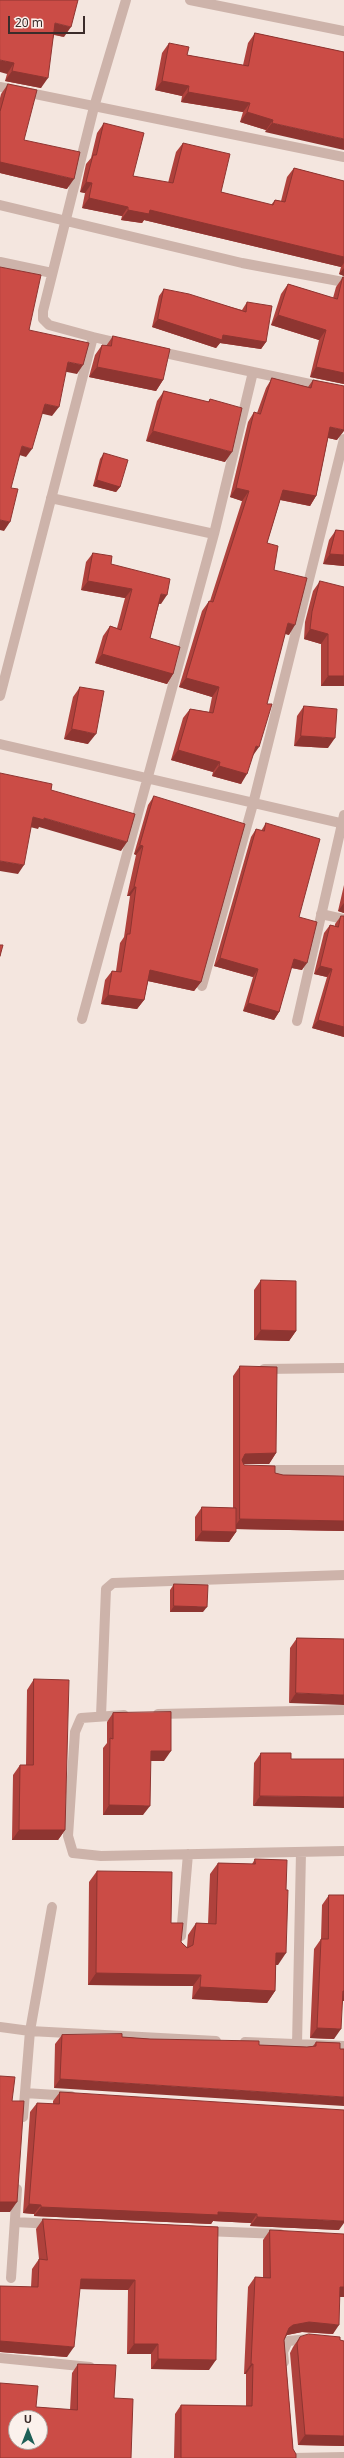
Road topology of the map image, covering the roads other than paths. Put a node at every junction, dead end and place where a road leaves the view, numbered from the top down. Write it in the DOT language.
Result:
graph roads {
  1 [pos="126,0"];
  2 [pos="190,0"];
  3 [pos="344,31"];
  4 [pos="0,87"];
  5 [pos="94,107"];
  6 [pos="344,157"];
  7 [pos="0,205"];
  8 [pos="64,220"];
  9 [pos="0,262"];
  10 [pos="52,273"];
  11 [pos="344,282"];
  12 [pos="93,337"];
  13 [pos="131,346"];
  14 [pos="147,349"];
  15 [pos="254,372"];
  16 [pos="344,391"];
  17 [pos="344,439"];
  18 [pos="51,498"];
  19 [pos="214,534"];
  20 [pos="0,696"];
  21 [pos="0,744"];
  22 [pos="149,779"];
  23 [pos="253,804"];
  24 [pos="343,821"];
  25 [pos="321,914"];
  26 [pos="344,919"];
  27 [pos="202,986"];
  28 [pos="82,1019"];
  29 [pos="297,1021"];
  30 [pos="344,1368"];
  31 [pos="260,1369"];
  32 [pos="249,1470"];
  33 [pos="344,1470"];
  34 [pos="344,1575"];
  35 [pos="344,1710"];
  36 [pos="148,1714"];
  37 [pos="133,1715"];
  38 [pos="101,1716"];
  39 [pos="344,1851"];
  40 [pos="301,1852"];
  41 [pos="188,1854"];
  42 [pos="52,1907"];
  43 [pos="180,1945"];
  44 [pos="0,2027"];
  45 [pos="30,2031"];
  46 [pos="297,2045"];
  47 [pos="344,2046"];
  48 [pos="25,2093"];
  49 [pos="81,2097"];
  50 [pos="22,2131"];
  51 [pos="18,2177"];
  52 [pos="15,2222"];
  53 [pos="62,2224"];
  54 [pos="195,2230"];
  55 [pos="289,2235"];
  56 [pos="11,2278"];
  57 [pos="323,2340"];
  58 [pos="0,2358"];
  59 [pos="97,2368"];
  60 [pos="285,2375"];
  61 [pos="293,2455"];
  62 [pos="344,2457"];
  1 -- 5 [label="street"];
  2 -- 3 [label="street"];
  4 -- 5 [label="street"];
  5 -- 6 [label="street"];
  5 -- 8 [label="street"];
  7 -- 8 [label="street"];
  8 -- 10 [label="street"];
  8 -- 11 [label="street"];
  9 -- 10 [label="street"];
  10 -- 12 [label="street"];
  12 -- 13 [label="street"];
  12 -- 18 [label="street"];
  14 -- 15 [label="street"];
  15 -- 16 [label="street"];
  15 -- 19 [label="street"];
  17 -- 23 [label="street"];
  18 -- 19 [label="street"];
  18 -- 20 [label="street"];
  19 -- 22 [label="street"];
  21 -- 22 [label="street"];
  22 -- 23 [label="street"];
  22 -- 28 [label="street"];
  23 -- 24 [label="street"];
  23 -- 27 [label="street"];
  24 -- 25 [label="street"];
  25 -- 26 [label="street"];
  25 -- 29 [label="street"];
  30 -- 31 [label="street"];
  32 -- 33 [label="street"];
  34 -- 38 [label="street"];
  35 -- 36 [label="street"];
  37 -- 38 [label="street"];
  38 -- 41 [label="street"];
  39 -- 40 [label="street"];
  40 -- 41 [label="street"];
  40 -- 46 [label="street"];
  41 -- 43 [label="street"];
  42 -- 45 [label="street"];
  44 -- 45 [label="street"];
  45 -- 46 [label="street"];
  45 -- 48 [label="street"];
  46 -- 47 [label="street"];
  48 -- 49 [label="street"];
  48 -- 50 [label="street"];
  51 -- 52 [label="street"];
  52 -- 53 [label="street"];
  52 -- 56 [label="street"];
  54 -- 55 [label="street"];
  57 -- 60 [label="street"];
  58 -- 59 [label="street"];
  61 -- 62 [label="street"];
}
